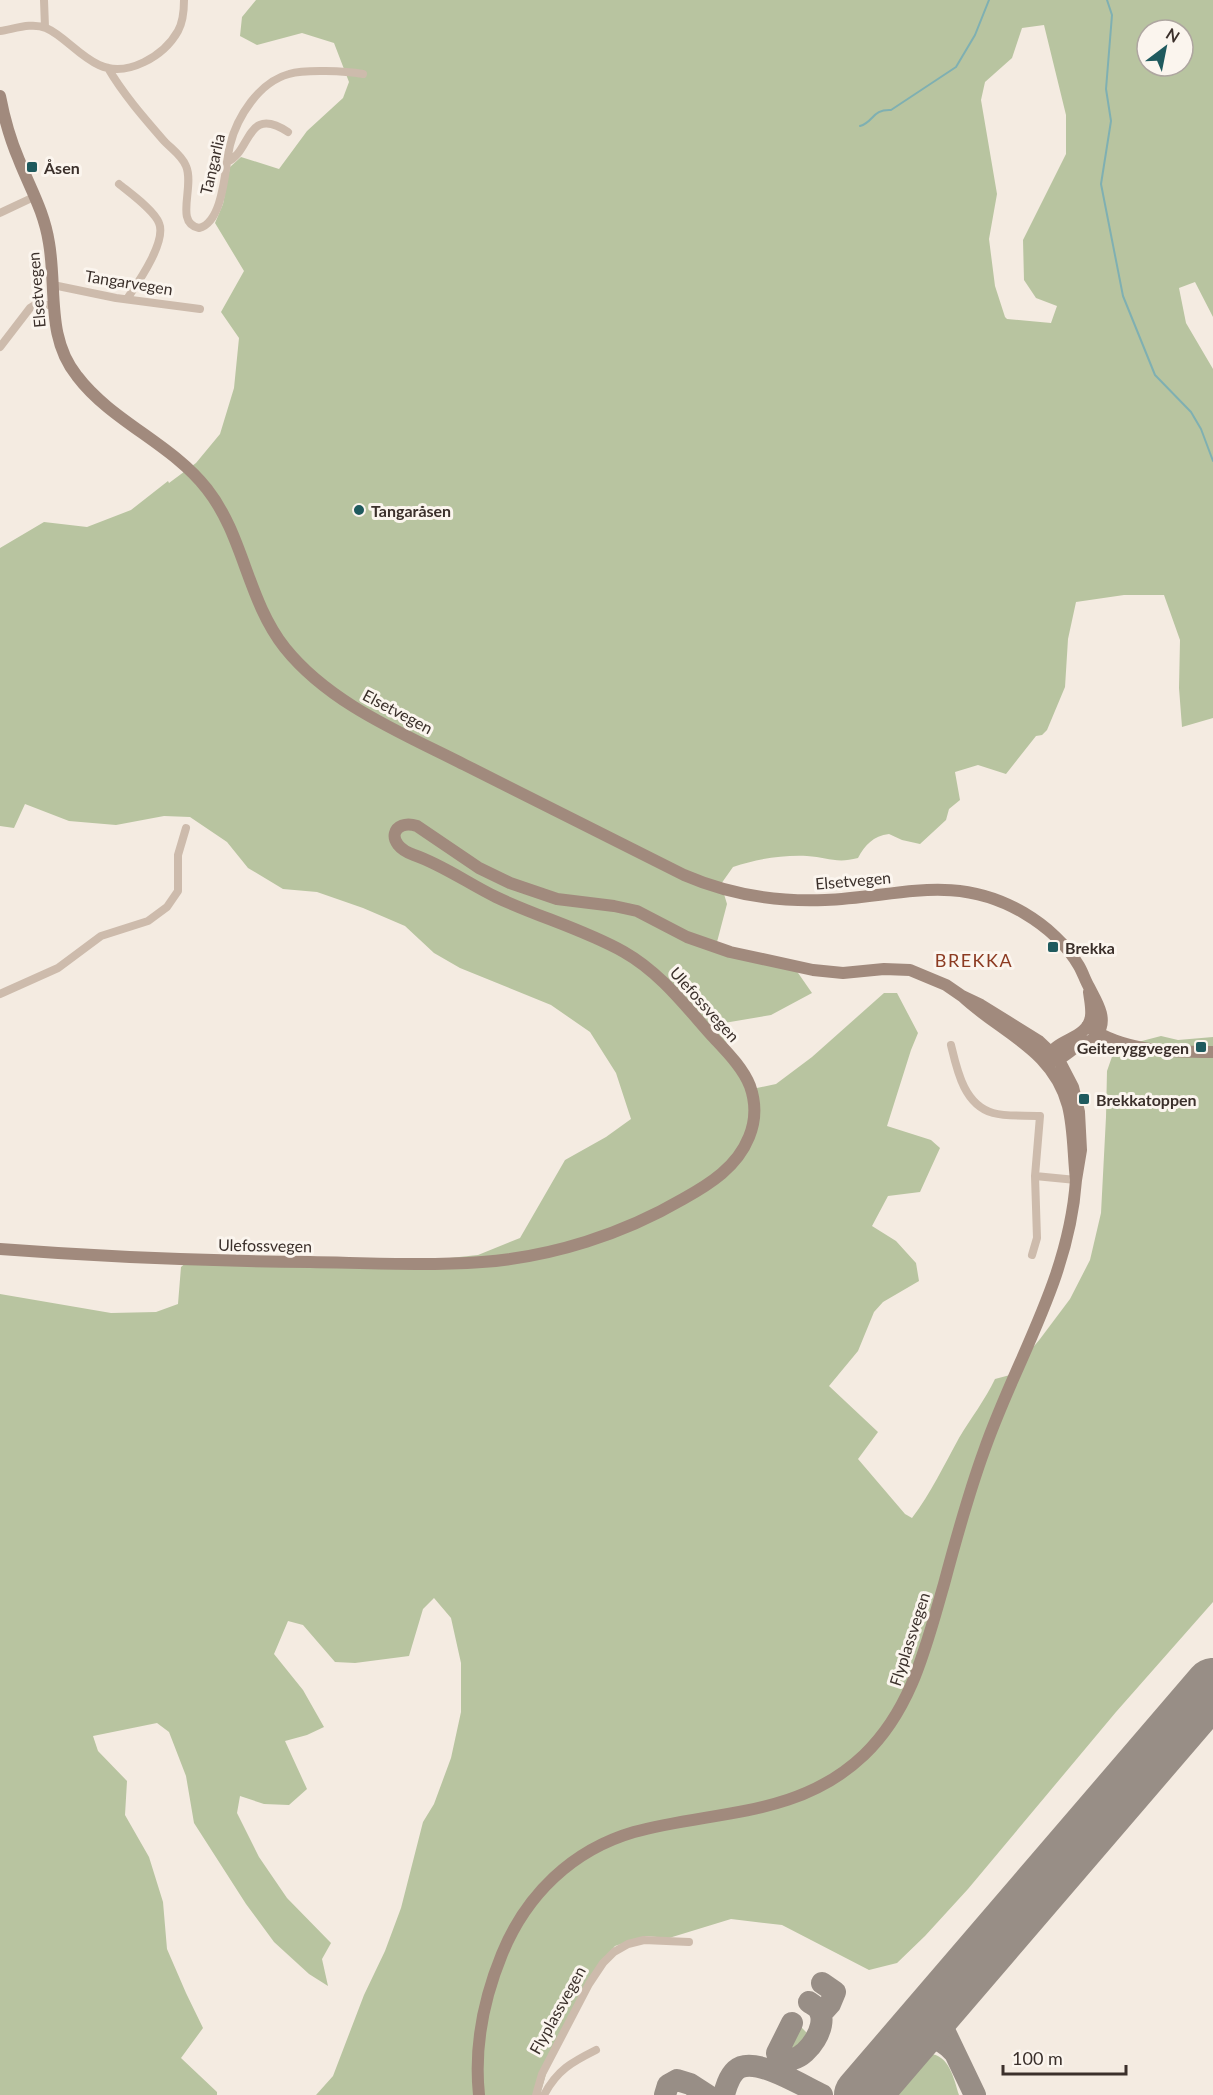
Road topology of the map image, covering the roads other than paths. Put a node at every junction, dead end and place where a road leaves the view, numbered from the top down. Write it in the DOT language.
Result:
graph roads {
  1 [pos="44,0"];
  2 [pos="184,0"];
  3 [pos="45,27"];
  4 [pos="0,32"];
  5 [pos="108,68"];
  6 [pos="363,74"];
  7 [pos="0,96"];
  8 [pos="288,132"];
  9 [pos="227,162"];
  10 [pos="119,184"];
  11 [pos="36,196"];
  12 [pos="0,213"];
  13 [pos="53,285"];
  14 [pos="128,299"];
  15 [pos="54,305"];
  16 [pos="200,309"];
  17 [pos="0,347"];
  18 [pos="186,828"];
  19 [pos="0,994"];
  20 [pos="1093,1030"];
  21 [pos="951,1045"];
  22 [pos="1213,1052"];
  23 [pos="1052,1057"];
  24 [pos="1035,1176"];
  25 [pos="1076,1180"];
  26 [pos="0,1249"];
  27 [pos="1032,1255"];
  28 [pos="689,1942"];
  29 [pos="596,2050"];
  30 [pos="478,2095"];
  31 [pos="536,2095"];
  32 [pos="544,2095"];
  1 -- 3 [label="street"];
  2 -- 5 [label="street"];
  3 -- 4 [label="street"];
  3 -- 5 [label="street"];
  5 -- 9 [label="street, Tangarlia"];
  6 -- 9 [label="street, Tangarlia"];
  7 -- 11 [label="main road, Elsetvegen"];
  8 -- 9 [label="street"];
  10 -- 14 [label="street"];
  11 -- 12 [label="street"];
  11 -- 13 [label="main road, Elsetvegen"];
  13 -- 14 [label="street, Tangarvegen"];
  13 -- 15 [label="main road, Elsetvegen"];
  14 -- 16 [label="street, Tangarvegen"];
  15 -- 17 [label="street"];
  15 -- 20 [label="main road, Elsetvegen"];
  18 -- 19 [label="street"];
  20 -- 22 [label="main road"];
  20 -- 23 [label="main road"];
  21 -- 24 [label="street"];
  23 -- 25 [label="main road, Flyplassvegen"];
  23 -- 26 [label="main road, Ulefossvegen"];
  24 -- 25 [label="street"];
  24 -- 27 [label="street"];
  25 -- 30 [label="main road, Flyplassvegen"];
  28 -- 31 [label="street, Flyplassvegen"];
  29 -- 32 [label="street, Flyplassvegen"];
}
